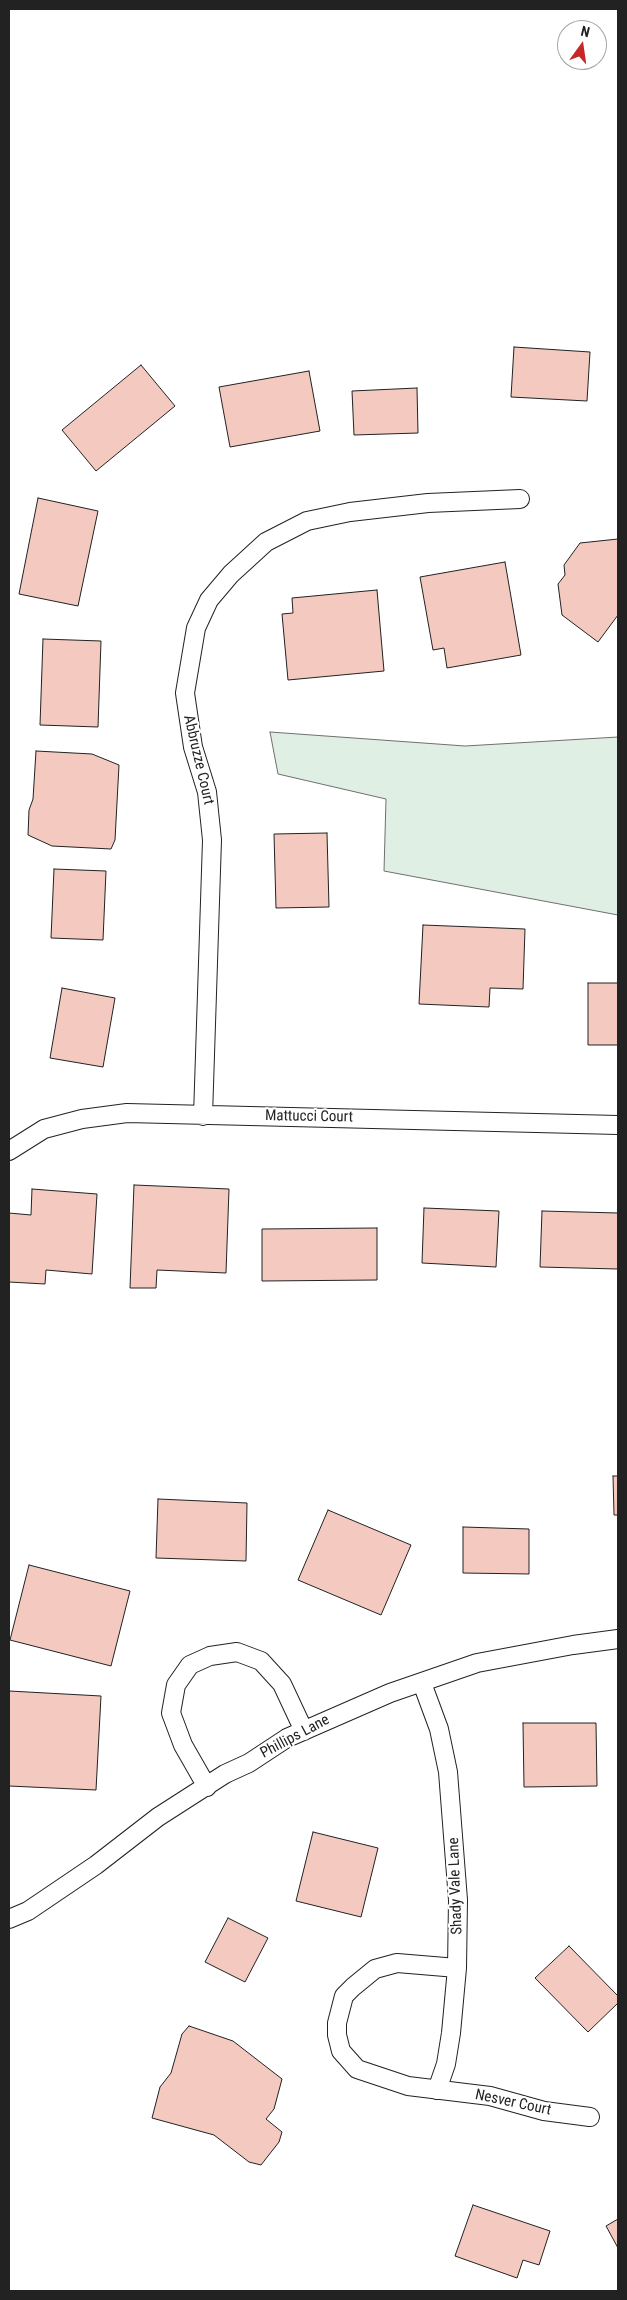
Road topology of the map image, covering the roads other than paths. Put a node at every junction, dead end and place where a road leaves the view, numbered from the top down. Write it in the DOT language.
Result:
graph roads {
  1 [pos="520,499"];
  2 [pos="203,1116"];
  3 [pos="618,1124"];
  4 [pos="9,1152"];
  5 [pos="618,1639"];
  6 [pos="422,1683"];
  7 [pos="304,1731"];
  8 [pos="207,1787"];
  9 [pos="9,1920"];
  10 [pos="457,1968"];
  11 [pos="437,2090"];
  12 [pos="590,2117"];
  1 -- 2 [label="street, Abbruzze Court"];
  2 -- 3 [label="street, Mattucci Court"];
  2 -- 4 [label="street, Mattucci Court"];
  5 -- 6 [label="street, Phillips Lane"];
  6 -- 7 [label="street, Phillips Lane"];
  6 -- 10 [label="street, Shady Vale Lane"];
  7 -- 8 [label="street, Phillips Lane"];
  7 -- 8 [label="street"];
  8 -- 9 [label="street, Phillips Lane"];
  10 -- 11 [label="street, Shady Vale Lane"];
  10 -- 11 [label="street"];
  11 -- 12 [label="street, Nesver Court"];
}
